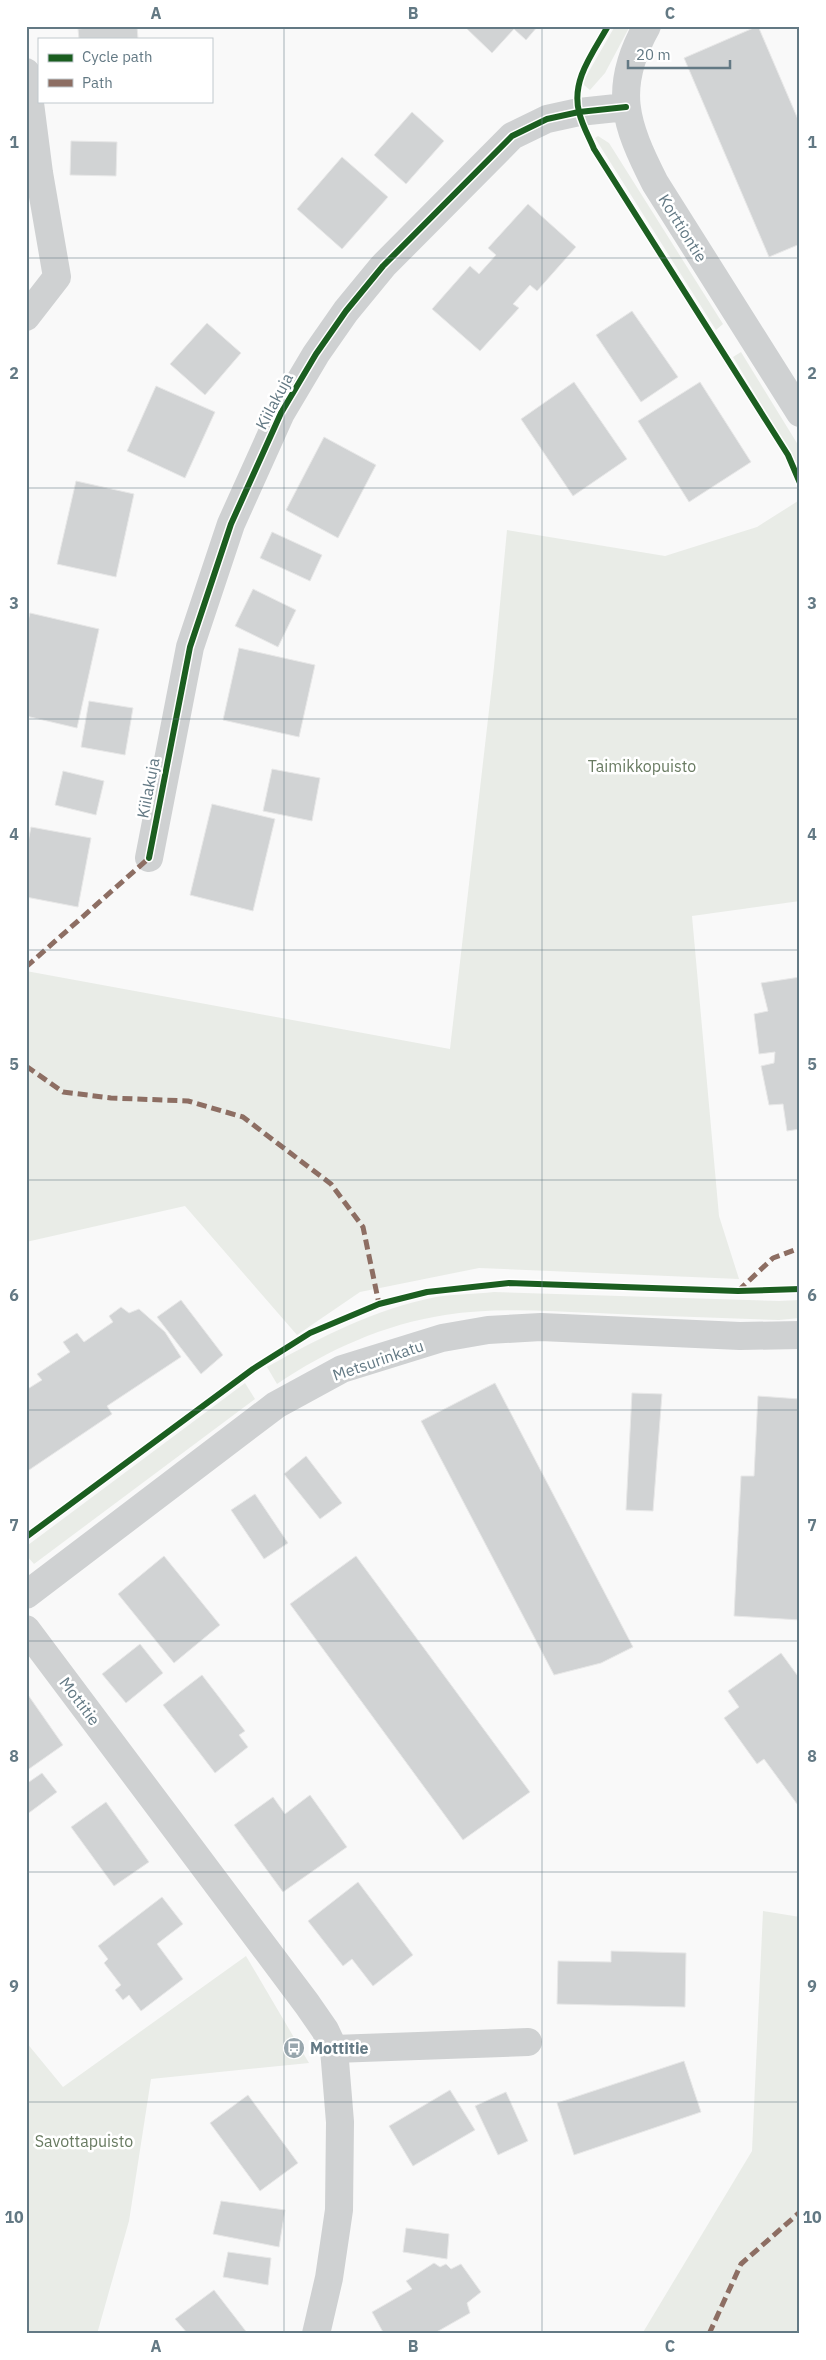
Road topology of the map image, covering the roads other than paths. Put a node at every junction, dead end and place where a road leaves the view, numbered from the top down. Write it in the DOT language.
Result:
graph roads {
  1 [pos="647,26"];
  2 [pos="26,72"];
  3 [pos="626,107"];
  4 [pos="26,317"];
  5 [pos="800,413"];
  6 [pos="149,858"];
  7 [pos="800,1335"];
  8 [pos="26,1596"];
  9 [pos="26,1629"];
  10 [pos="528,2042"];
  11 [pos="334,2049"];
  12 [pos="316,2334"];
  1 -- 3 [label="street, Korttiontie"];
  2 -- 4 [label="street"];
  3 -- 5 [label="street, Korttiontie"];
  3 -- 6 [label="street, Kiilakuja"];
  7 -- 8 [label="street, Metsurinkatu"];
  9 -- 11 [label="street, Mottitie"];
  10 -- 11 [label="street"];
  11 -- 12 [label="street, Mottitie"];
}
